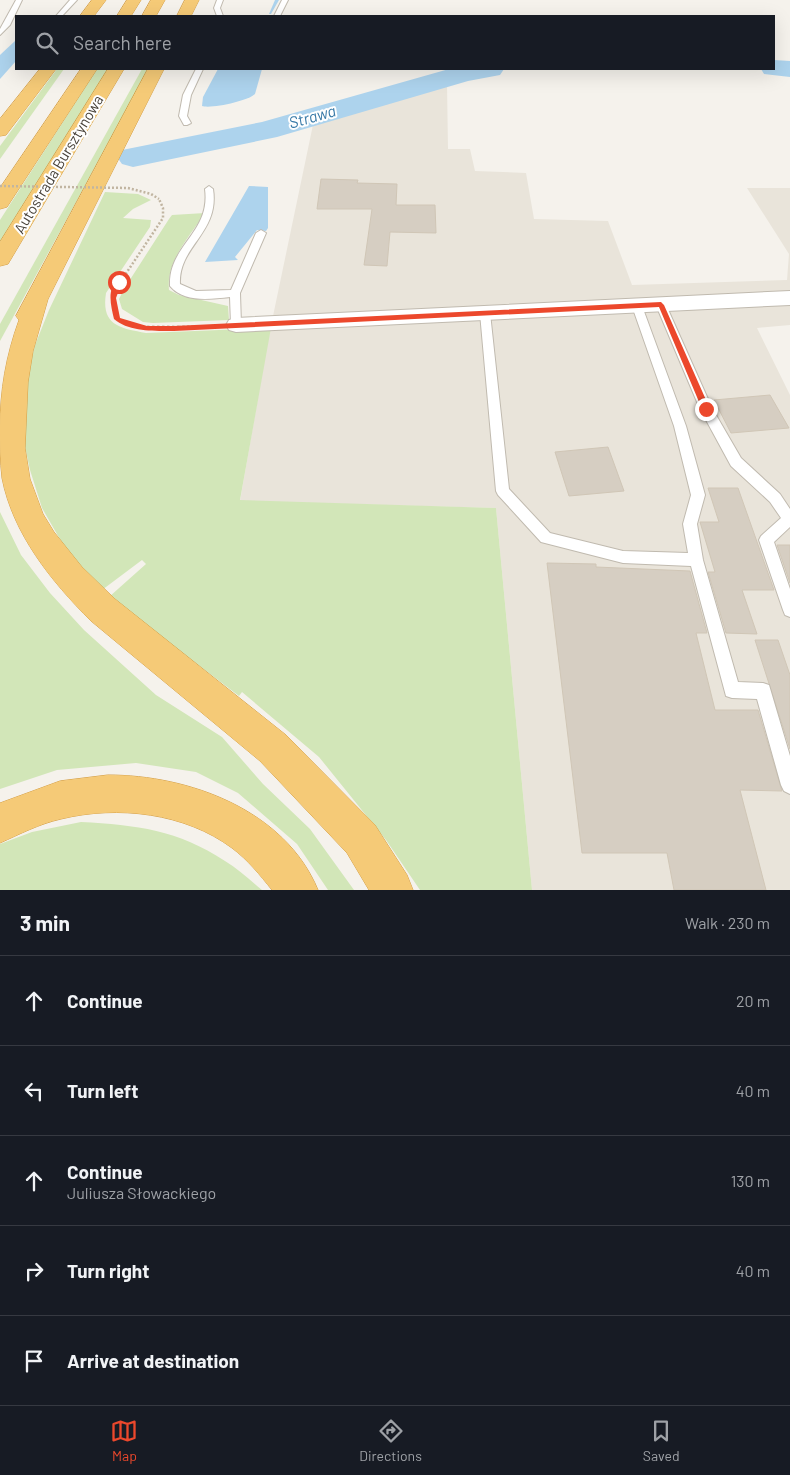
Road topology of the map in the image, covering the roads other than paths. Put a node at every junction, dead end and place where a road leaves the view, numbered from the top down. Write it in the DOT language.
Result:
graph roads {
  1 [pos="19,0"];
  2 [pos="74,0"];
  3 [pos="99,0"];
  4 [pos="134,0"];
  5 [pos="158,0"];
  6 [pos="192,0"];
  7 [pos="220,0"];
  8 [pos="285,0"];
  9 [pos="60,15"];
  10 [pos="88,15"];
  11 [pos="125,15"];
  12 [pos="149,15"];
  13 [pos="184,15"];
  14 [pos="220,15"];
  15 [pos="278,15"];
  16 [pos="15,29"];
  17 [pos="2,31"];
  18 [pos="47,70"];
  19 [pos="88,70"];
  20 [pos="115,70"];
  21 [pos="155,70"];
  22 [pos="199,70"];
  23 [pos="187,123"];
  24 [pos="0,131"];
  25 [pos="209,189"];
  26 [pos="0,203"];
  27 [pos="261,233"];
  28 [pos="0,259"];
  29 [pos="235,293"];
  30 [pos="790,298"];
  31 [pos="37,300"];
  32 [pos="661,305"];
  33 [pos="636,306"];
  34 [pos="486,313"];
  35 [pos="236,325"];
  36 [pos="0,371"];
  37 [pos="696,560"];
  38 [pos="790,610"];
  39 [pos="790,785"];
  40 [pos="0,823"];
  41 [pos="297,890"];
  42 [pos="392,890"];
  1 -- 17 [label="lane"];
  2 -- 9 [label="lane"];
  3 -- 10 [label="highway"];
  4 -- 11 [label="highway"];
  5 -- 12 [label="highway"];
  6 -- 13 [label="highway"];
  7 -- 14 [label="lane"];
  8 -- 15 [label="lane"];
  16 -- 17 [label="lane"];
  18 -- 24 [label="highway"];
  19 -- 26 [label="highway, Autostrada Bursztynowa"];
  20 -- 28 [label="highway, Autostrada Bursztynowa"];
  21 -- 31 [label="highway"];
  22 -- 23 [label="lane"];
  25 -- 29 [label="lane"];
  27 -- 29 [label="lane"];
  29 -- 35 [label="lane"];
  30 -- 32 [label="street"];
  31 -- 36 [label="highway"];
  31 -- 42 [label="highway"];
  32 -- 33 [label="street"];
  32 -- 38 [label="lane"];
  33 -- 34 [label="street"];
  33 -- 37 [label="lane"];
  34 -- 35 [label="street"];
  34 -- 37 [label="lane"];
  37 -- 39 [label="lane"];
  40 -- 41 [label="highway"];
}
